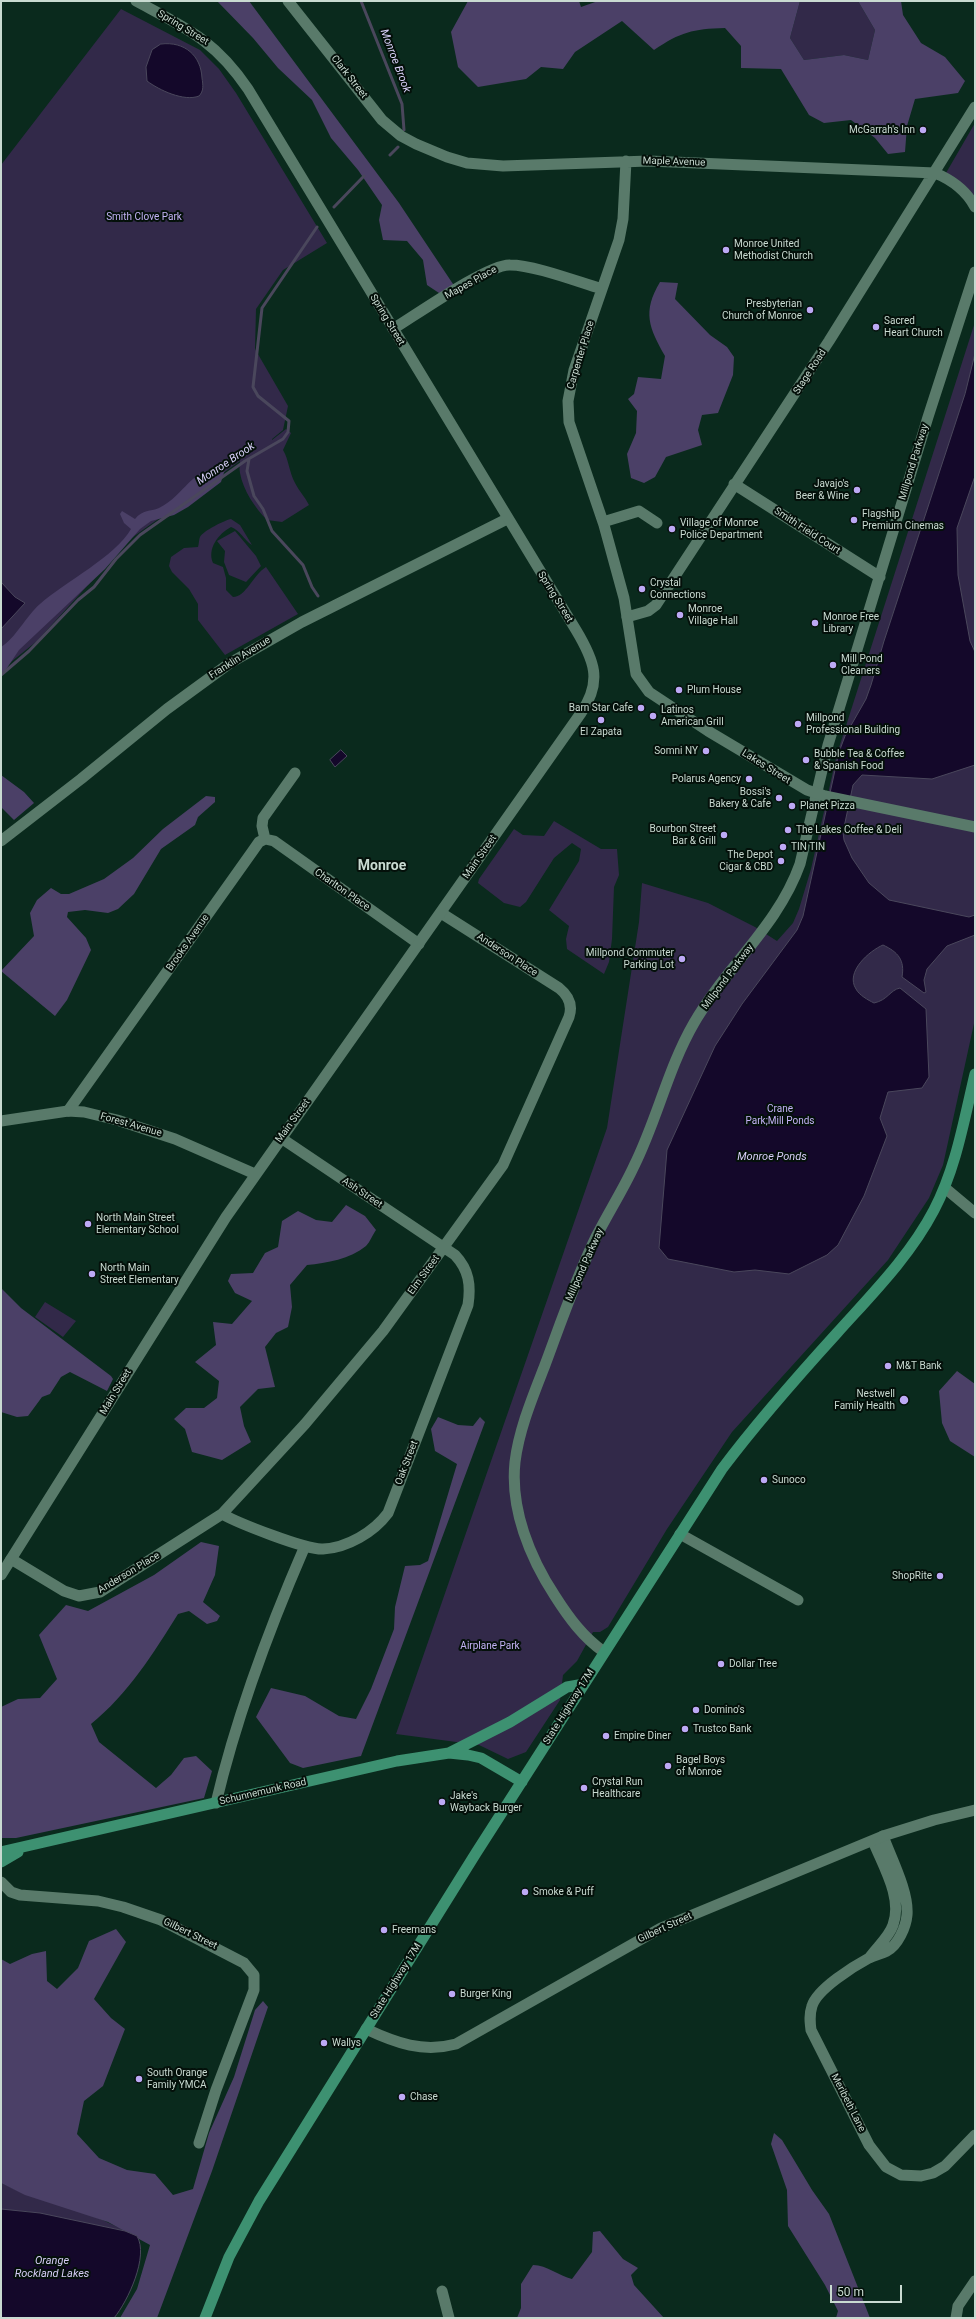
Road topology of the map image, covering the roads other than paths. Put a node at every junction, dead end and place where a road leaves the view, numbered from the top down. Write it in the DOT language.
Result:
graph roads {
  1 [pos="136,1"];
  2 [pos="288,1"];
  3 [pos="975,107"];
  4 [pos="416,144"];
  5 [pos="626,161"];
  6 [pos="935,173"];
  7 [pos="975,207"];
  8 [pos="975,272"];
  9 [pos="602,289"];
  10 [pos="393,329"];
  11 [pos="734,484"];
  12 [pos="507,519"];
  13 [pos="603,522"];
  14 [pos="657,523"];
  15 [pos="880,577"];
  16 [pos="627,617"];
  17 [pos="594,676"];
  18 [pos="295,773"];
  19 [pos="817,794"];
  20 [pos="975,827"];
  21 [pos="265,839"];
  22 [pos="1,841"];
  23 [pos="441,913"];
  24 [pos="419,944"];
  25 [pos="570,1001"];
  26 [pos="975,1074"];
  27 [pos="68,1111"];
  28 [pos="1,1122"];
  29 [pos="281,1138"];
  30 [pos="255,1174"];
  31 [pos="945,1188"];
  32 [pos="975,1213"];
  33 [pos="444,1247"];
  34 [pos="222,1514"];
  35 [pos="680,1534"];
  36 [pos="305,1546"];
  37 [pos="11,1559"];
  38 [pos="1,1575"];
  39 [pos="798,1600"];
  40 [pos="604,1652"];
  41 [pos="584,1684"];
  42 [pos="449,1753"];
  43 [pos="522,1782"];
  44 [pos="216,1803"];
  45 [pos="975,1810"];
  46 [pos="878,1839"];
  47 [pos="28,1846"];
  48 [pos="1,1852"];
  49 [pos="1,1862"];
  50 [pos="1,1882"];
  51 [pos="366,2029"];
  52 [pos="975,2134"];
  53 [pos="199,2143"];
  54 [pos="975,2281"];
  55 [pos="442,2291"];
  56 [pos="205,2318"];
  57 [pos="449,2318"];
  58 [pos="956,2318"];
  1 -- 10 [label="street, Spring Street"];
  2 -- 4 [label="street, Clark Street"];
  3 -- 6 [label="street, Stage Road"];
  4 -- 5 [label="street, Maple Avenue"];
  5 -- 6 [label="street, Maple Avenue"];
  5 -- 9 [label="street, Carpenter Place"];
  6 -- 7 [label="street"];
  6 -- 11 [label="street, Stage Road"];
  8 -- 15 [label="street, Millpond Parkway"];
  9 -- 10 [label="street, Mapes Place"];
  9 -- 13 [label="street, Carpenter Place"];
  10 -- 12 [label="street, Spring Street"];
  11 -- 15 [label="street, Smith Field Court"];
  11 -- 16 [label="street, Stage Road"];
  12 -- 17 [label="street, Spring Street"];
  12 -- 22 [label="street, Franklin Avenue"];
  13 -- 14 [label="street"];
  13 -- 16 [label="street, Carpenter Place"];
  15 -- 19 [label="street, Millpond Parkway"];
  16 -- 19 [label="street, Lakes Street"];
  17 -- 23 [label="street, Main Street"];
  18 -- 21 [label="street"];
  19 -- 20 [label="street, Lakes Street"];
  19 -- 40 [label="street, Millpond Parkway"];
  21 -- 24 [label="street, Charlton Place"];
  21 -- 27 [label="street, Brooks Avenue"];
  23 -- 24 [label="street, Main Street"];
  23 -- 25 [label="street, Anderson Place"];
  24 -- 29 [label="street, Main Street"];
  25 -- 33 [label="street, Elm Street"];
  26 -- 31 [label="main road, State Highway 17M"];
  27 -- 28 [label="street, Forest Avenue"];
  27 -- 30 [label="street, Forest Avenue"];
  29 -- 30 [label="street, Main Street"];
  29 -- 33 [label="street, Ash Street"];
  30 -- 37 [label="street, Main Street"];
  31 -- 32 [label="street"];
  31 -- 35 [label="main road, State Highway 17M"];
  33 -- 34 [label="street, Elm Street"];
  33 -- 36 [label="street, Oak Street"];
  34 -- 36 [label="street, Oak Street"];
  34 -- 37 [label="street, Anderson Place"];
  35 -- 39 [label="street"];
  35 -- 40 [label="main road, State Highway 17M"];
  36 -- 44 [label="street"];
  37 -- 38 [label="street, Main Street"];
  40 -- 41 [label="main road, State Highway 17M"];
  41 -- 42 [label="main road"];
  41 -- 43 [label="main road, State Highway 17M"];
  42 -- 43 [label="main road, Schunnemunk Road"];
  42 -- 44 [label="main road, Schunnemunk Road"];
  43 -- 51 [label="main road, State Highway 17M"];
  44 -- 47 [label="main road, Schunnemunk Road"];
  45 -- 46 [label="street, Gilbert Street"];
  46 -- 51 [label="street, Gilbert Street"];
  46 -- 52 [label="street, Meribeth Lane"];
  47 -- 48 [label="main road, Schunnemunk Road"];
  47 -- 49 [label="main road"];
  50 -- 53 [label="street, Gilbert Street"];
  51 -- 56 [label="main road, State Highway 17M"];
  54 -- 58 [label="street"];
  55 -- 57 [label="street"];
}
